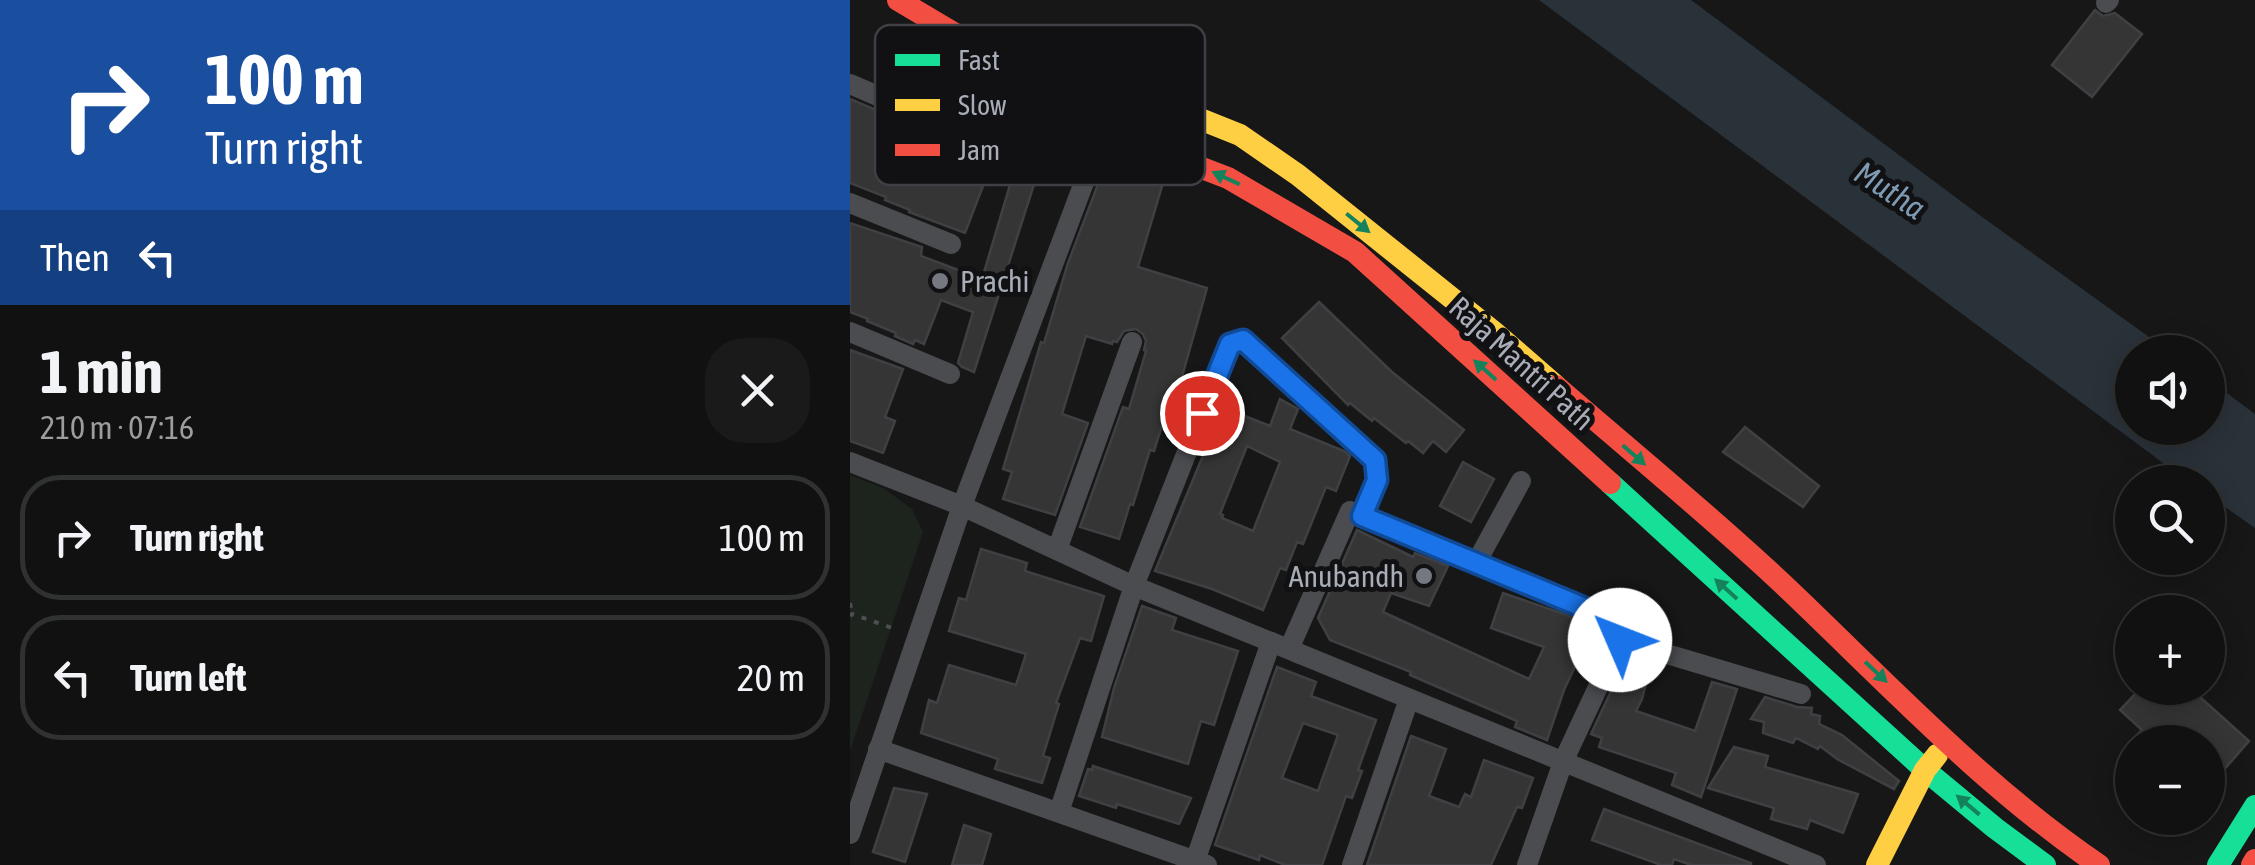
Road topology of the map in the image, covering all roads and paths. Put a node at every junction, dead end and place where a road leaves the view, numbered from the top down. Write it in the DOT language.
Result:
graph roads {
  1 [pos="898,0"];
  2 [pos="940,25"];
  3 [pos="850,84"];
  4 [pos="875,95"];
  5 [pos="1205,121"];
  6 [pos="1205,169"];
  7 [pos="1082,185"];
  8 [pos="850,203"];
  9 [pos="951,244"];
  10 [pos="850,332"];
  11 [pos="1132,342"];
  12 [pos="950,374"];
  13 [pos="850,462"];
  14 [pos="1521,481"];
  15 [pos="962,506"];
  16 [pos="1362,516"];
  17 [pos="1057,550"];
  18 [pos="1476,563"];
  19 [pos="1134,586"];
  20 [pos="850,603"];
  21 [pos="851,615"];
  22 [pos="917,636"];
  23 [pos="1620,640"];
  24 [pos="1271,642"];
  25 [pos="1300,654"];
  26 [pos="1801,694"];
  27 [pos="1409,698"];
  28 [pos="1949,742"];
  29 [pos="878,750"];
  30 [pos="1563,762"];
  31 [pos="1925,770"];
  32 [pos="2255,806"];
  33 [pos="1059,812"];
  34 [pos="850,834"];
  35 [pos="1761,842"];
  36 [pos="1201,863"];
  37 [pos="2219,864"];
  38 [pos="1352,865"];
  39 [pos="1527,865"];
  40 [pos="1754,865"];
  41 [pos="1816,865"];
  42 [pos="1877,865"];
  43 [pos="2045,865"];
  44 [pos="2099,865"];
  1 -- 2 [label="main road, Raja Mantri Path"];
  3 -- 4 [label="street"];
  5 -- 28 [label="main road, one-way"];
  31 -- 6 [label="main road, Raja Mantri Path, one-way"];
  7 -- 15 [label="street"];
  8 -- 9 [label="street"];
  10 -- 12 [label="street"];
  11 -- 17 [label="street"];
  13 -- 15 [label="street"];
  14 -- 18 [label="street"];
  15 -- 17 [label="street"];
  15 -- 22 [label="street"];
  16 -- 18 [label="street"];
  16 -- 19 [label="street"];
  16 -- 25 [label="street"];
  17 -- 19 [label="street"];
  18 -- 23 [label="street"];
  19 -- 24 [label="street"];
  19 -- 33 [label="street"];
  20 -- 21 [label="path"];
  21 -- 22 [label="path"];
  22 -- 29 [label="street"];
  23 -- 26 [label="street"];
  23 -- 30 [label="street"];
  24 -- 25 [label="street"];
  24 -- 36 [label="street"];
  25 -- 27 [label="street"];
  27 -- 30 [label="street"];
  27 -- 38 [label="street"];
  28 -- 31 [label="main road"];
  28 -- 44 [label="main road"];
  29 -- 33 [label="street"];
  29 -- 34 [label="street"];
  30 -- 35 [label="street"];
  30 -- 39 [label="street"];
  31 -- 42 [label="main road"];
  43 -- 31 [label="main road, Raja Mantri Path, one-way"];
  32 -- 37 [label="main road"];
  33 -- 36 [label="street"];
  35 -- 40 [label="street"];
  35 -- 41 [label="street"];
}
